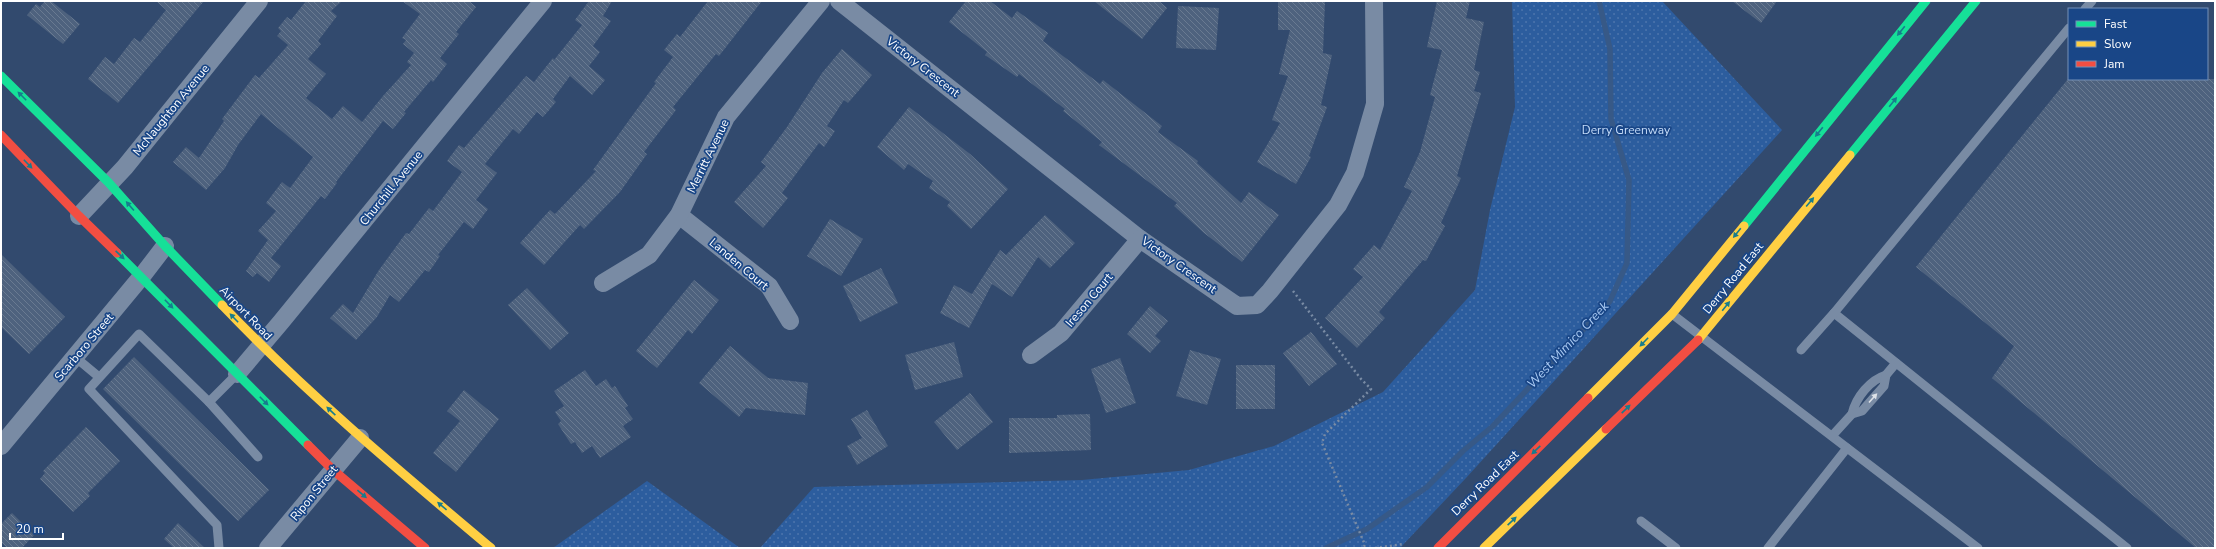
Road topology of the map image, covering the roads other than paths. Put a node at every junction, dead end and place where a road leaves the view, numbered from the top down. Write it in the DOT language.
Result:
graph roads {
  1 [pos="259,1"];
  2 [pos="544,1"];
  3 [pos="820,1"];
  4 [pos="839,1"];
  5 [pos="1374,1"];
  6 [pos="1926,1"];
  7 [pos="1976,1"];
  8 [pos="2068,29"];
  9 [pos="1,76"];
  10 [pos="1,136"];
  11 [pos="109,183"];
  12 [pos="679,215"];
  13 [pos="79,216"];
  14 [pos="1140,239"];
  15 [pos="165,246"];
  16 [pos="142,276"];
  17 [pos="603,283"];
  18 [pos="1834,313"];
  19 [pos="1672,314"];
  20 [pos="790,321"];
  21 [pos="1701,337"];
  22 [pos="262,346"];
  23 [pos="1801,350"];
  24 [pos="1031,355"];
  25 [pos="75,357"];
  26 [pos="1896,363"];
  27 [pos="237,374"];
  28 [pos="99,377"];
  29 [pos="209,402"];
  30 [pos="1832,436"];
  31 [pos="360,438"];
  32 [pos="1,446"];
  33 [pos="1847,448"];
  34 [pos="258,457"];
  35 [pos="332,470"];
  36 [pos="1641,521"];
  37 [pos="219,548"];
  38 [pos="268,548"];
  39 [pos="425,548"];
  40 [pos="491,548"];
  41 [pos="1438,548"];
  42 [pos="1484,548"];
  43 [pos="1676,548"];
  44 [pos="1768,548"];
  45 [pos="1978,548"];
  46 [pos="2127,548"];
  1 -- 11 [label="street, McNaughton Avenue"];
  2 -- 22 [label="street, Churchill Avenue"];
  3 -- 12 [label="street, Merritt Avenue"];
  4 -- 14 [label="street, Victory Crescent"];
  5 -- 14 [label="street, Victory Crescent"];
  6 -- 19 [label="main road, Derry Road East, one-way"];
  21 -- 7 [label="main road, Derry Road East, one-way"];
  8 -- 18 [label="lane"];
  11 -- 9 [label="main road, Airport Road, one-way"];
  10 -- 13 [label="main road, one-way"];
  11 -- 13 [label="street, McNaughton Avenue"];
  15 -- 11 [label="main road, Airport Road, one-way"];
  12 -- 17 [label="street, Merritt Avenue"];
  12 -- 20 [label="street, Landen Court"];
  13 -- 16 [label="main road, one-way"];
  14 -- 24 [label="street, Ireson Court"];
  15 -- 16 [label="street, Scarboro Street"];
  22 -- 15 [label="main road, Airport Road, one-way"];
  16 -- 25 [label="street, Scarboro Street"];
  16 -- 27 [label="main road, one-way"];
  18 -- 23 [label="lane"];
  18 -- 26 [label="lane"];
  19 -- 21 [label="lane"];
  19 -- 41 [label="main road, Derry Road East, one-way"];
  21 -- 30 [label="lane"];
  42 -- 21 [label="main road, Derry Road East, one-way"];
  22 -- 27 [label="street, Churchill Avenue"];
  31 -- 22 [label="main road, Airport Road, one-way"];
  25 -- 28 [label="lane"];
  25 -- 32 [label="street, Scarboro Street"];
  26 -- 30 [label="lane"];
  26 -- 46 [label="lane"];
  27 -- 29 [label="lane"];
  27 -- 35 [label="main road, one-way"];
  28 -- 29 [label="lane"];
  28 -- 37 [label="lane"];
  29 -- 34 [label="lane"];
  30 -- 33 [label="lane"];
  31 -- 35 [label="street, Ripon Street"];
  40 -- 31 [label="main road, Airport Road, one-way"];
  33 -- 44 [label="lane"];
  33 -- 45 [label="lane"];
  35 -- 38 [label="street, Ripon Street"];
  35 -- 39 [label="main road, one-way"];
  36 -- 43 [label="lane"];
}
